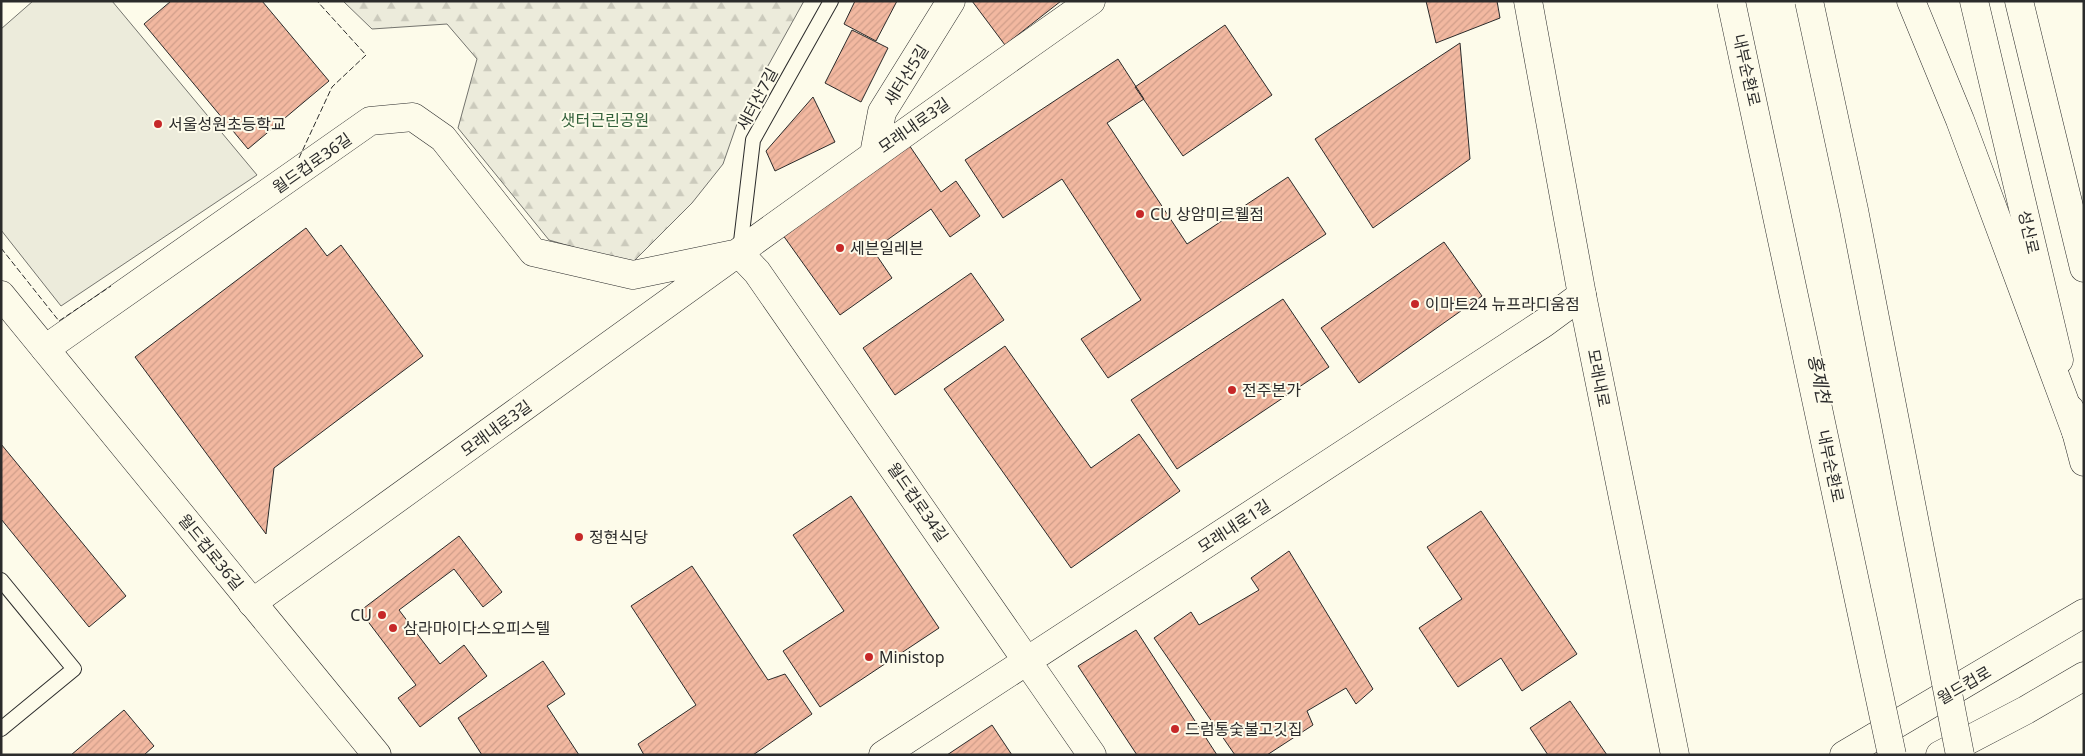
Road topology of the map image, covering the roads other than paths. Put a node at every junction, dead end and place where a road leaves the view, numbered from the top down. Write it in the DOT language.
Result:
graph roads {
  1 [pos="831,1"];
  2 [pos="951,1"];
  3 [pos="1091,1"];
  4 [pos="1528,1"];
  5 [pos="1731,1"];
  6 [pos="1809,1"];
  7 [pos="1911,1"];
  8 [pos="1974,1"];
  9 [pos="2019,1"];
  10 [pos="414,117"];
  11 [pos="874,154"];
  12 [pos="739,253"];
  13 [pos="2084,268"];
  14 [pos="1,295"];
  15 [pos="1582,295"];
  16 [pos="45,349"];
  17 [pos="2076,432"];
  18 [pos="2084,462"];
  19 [pos="1,580"];
  20 [pos="252,603"];
  21 [pos="2084,613"];
  22 [pos="1028,660"];
  23 [pos="2084,676"];
  24 [pos="1,730"];
  25 [pos="377,755"];
  26 [pos="883,755"];
  27 [pos="1092,755"];
  28 [pos="1675,755"];
  29 [pos="1844,755"];
  30 [pos="1892,755"];
  31 [pos="1940,755"];
  32 [pos="1960,755"];
  1 -- 12 [label="lane, 새터산7길"];
  2 -- 11 [label="main road, 새터산5길"];
  3 -- 11 [label="main road, 모래내로3길"];
  4 -- 15 [label="main road, 모래내로"];
  5 -- 30 [label="main road, 내부순환로, bridge"];
  6 -- 32 [label="main road, bridge"];
  7 -- 17 [label="main road"];
  8 -- 17 [label="main road, 성산로"];
  9 -- 13 [label="main road"];
  10 -- 12 [label="main road, 모래내로3길"];
  10 -- 16 [label="main road, 월드컵로36길"];
  11 -- 12 [label="main road, 모래내로3길"];
  12 -- 20 [label="main road, 모래내로3길"];
  12 -- 22 [label="main road, 월드컵로34길"];
  14 -- 16 [label="main road, 월드컵로36길"];
  15 -- 22 [label="main road, 모래내로1길"];
  15 -- 28 [label="main road, 모래내로"];
  16 -- 20 [label="main road, 월드컵로36길"];
  17 -- 18 [label="main road, 성산로"];
  19 -- 24 [label="lane"];
  20 -- 25 [label="main road, 월드컵로36길"];
  21 -- 29 [label="main road, 월드컵로, bridge"];
  22 -- 26 [label="main road, 모래내로1길"];
  22 -- 27 [label="main road, 월드컵로34길"];
  23 -- 31 [label="main road"];
}
